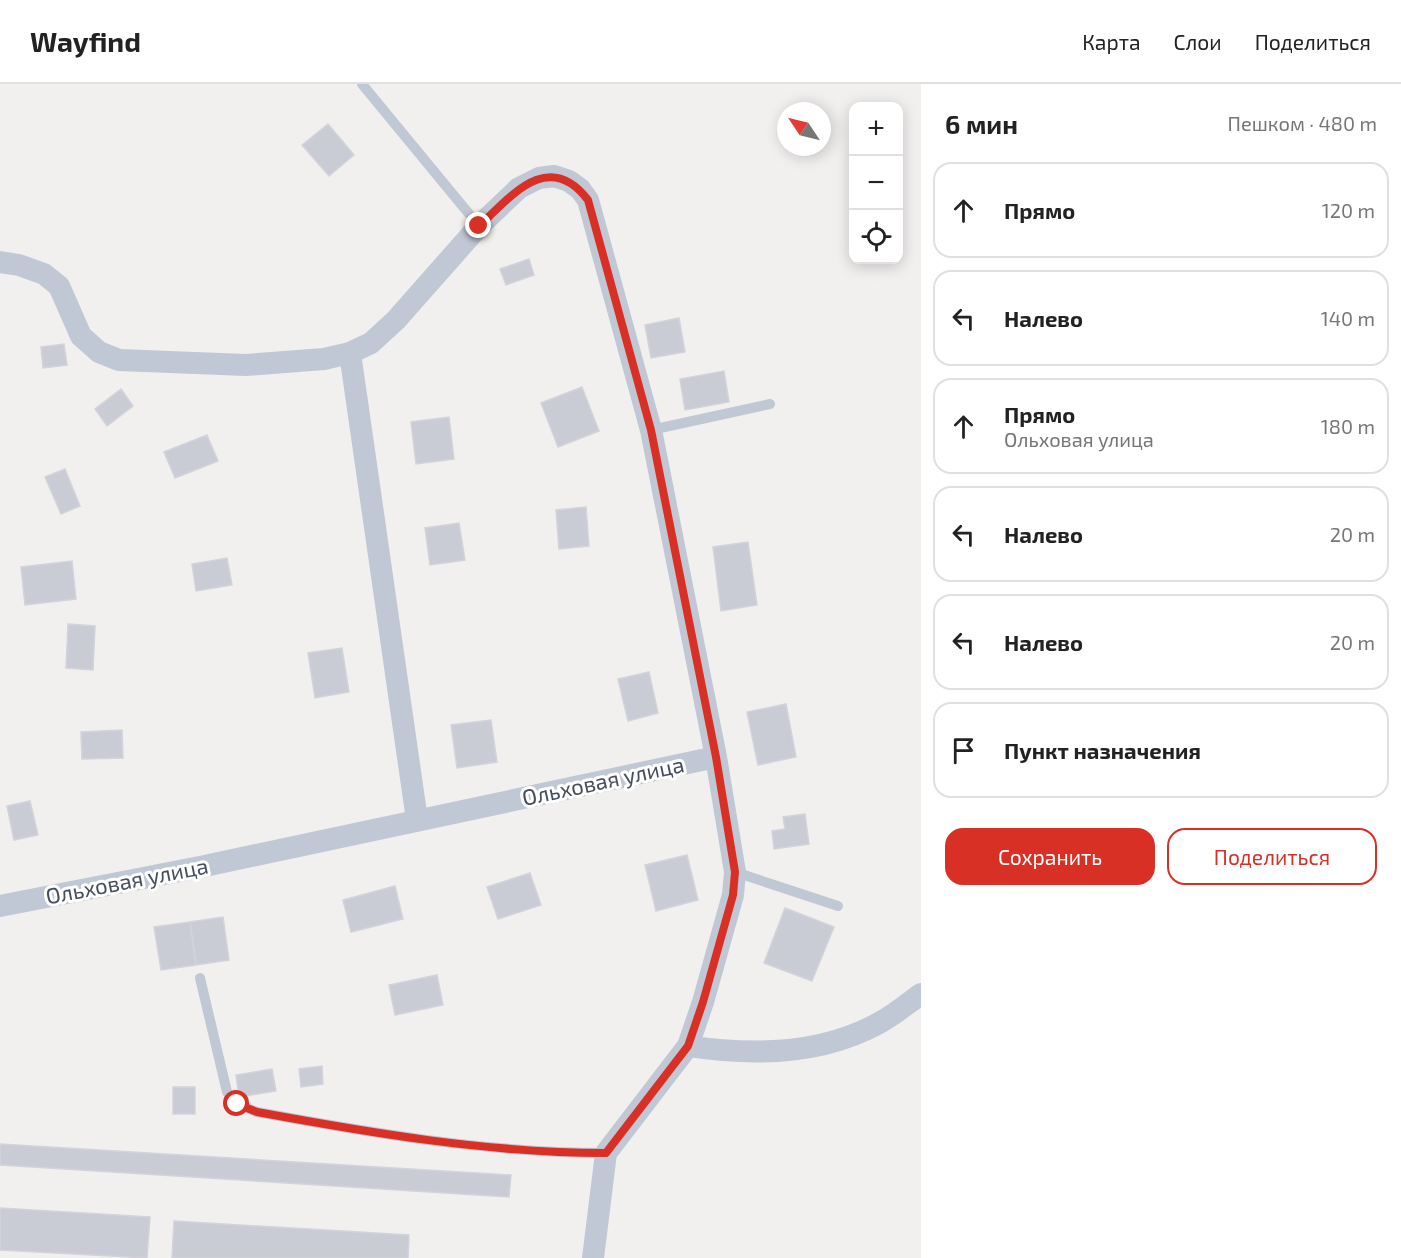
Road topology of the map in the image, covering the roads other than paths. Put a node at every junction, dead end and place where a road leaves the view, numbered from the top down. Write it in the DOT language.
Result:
graph roads {
  1 [pos="362,84"];
  2 [pos="479,226"];
  3 [pos="0,262"];
  4 [pos="350,353"];
  5 [pos="770,404"];
  6 [pos="651,430"];
  7 [pos="716,757"];
  8 [pos="417,820"];
  9 [pos="735,872"];
  10 [pos="0,906"];
  11 [pos="838,906"];
  12 [pos="200,978"];
  13 [pos="921,994"];
  14 [pos="688,1046"];
  15 [pos="606,1153"];
  16 [pos="593,1258"];
  1 -- 2 [label="lane"];
  2 -- 4 [label="street"];
  2 -- 6 [label="street, Ольховая улица"];
  3 -- 4 [label="street"];
  4 -- 8 [label="street"];
  5 -- 6 [label="lane"];
  6 -- 7 [label="street, Ольховая улица"];
  7 -- 8 [label="street, Ольховая улица"];
  7 -- 9 [label="street"];
  8 -- 10 [label="street, Ольховая улица"];
  9 -- 11 [label="lane"];
  9 -- 14 [label="street"];
  12 -- 15 [label="lane"];
  13 -- 14 [label="street"];
  14 -- 15 [label="street"];
  15 -- 16 [label="street"];
}
